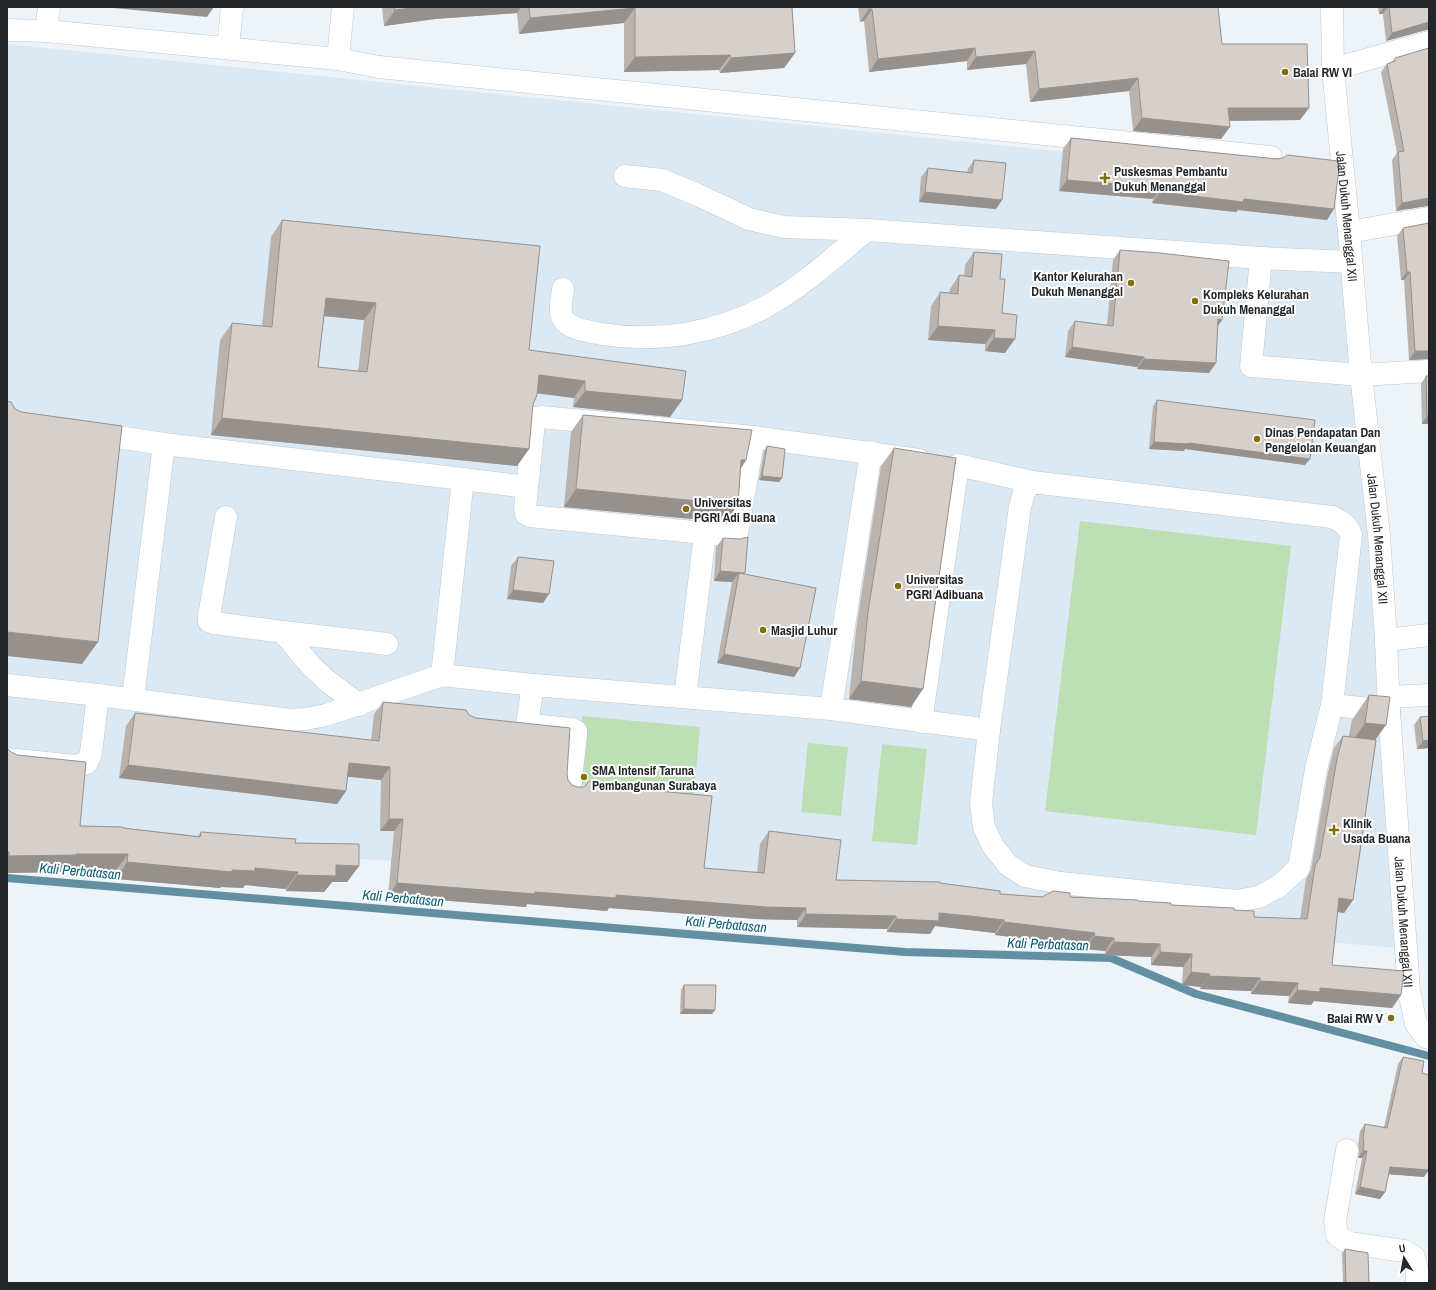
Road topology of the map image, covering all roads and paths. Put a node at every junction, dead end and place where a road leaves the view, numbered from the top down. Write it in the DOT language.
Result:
graph roads {
  1 [pos="49,7"];
  2 [pos="232,7"];
  3 [pos="343,7"];
  4 [pos="1332,7"];
  5 [pos="7,30"];
  6 [pos="46,31"];
  7 [pos="1429,42"];
  8 [pos="228,48"];
  9 [pos="338,59"];
  10 [pos="1332,70"];
  11 [pos="1271,157"];
  12 [pos="625,176"];
  13 [pos="1429,218"];
  14 [pos="867,230"];
  15 [pos="1349,232"];
  16 [pos="1261,258"];
  17 [pos="1351,262"];
  18 [pos="563,289"];
  19 [pos="1429,372"];
  20 [pos="1361,375"];
  21 [pos="70,430"];
  22 [pos="754,437"];
  23 [pos="164,444"];
  24 [pos="871,452"];
  25 [pos="958,465"];
  26 [pos="463,479"];
  27 [pos="1032,482"];
  28 [pos="527,487"];
  29 [pos="226,517"];
  30 [pos="706,534"];
  31 [pos="1351,535"];
  32 [pos="1379,536"];
  33 [pos="283,632"];
  34 [pos="1429,635"];
  35 [pos="1386,640"];
  36 [pos="387,644"];
  37 [pos="442,675"];
  38 [pos="7,685"];
  39 [pos="533,685"];
  40 [pos="1429,694"];
  41 [pos="98,695"];
  42 [pos="685,697"];
  43 [pos="132,699"];
  44 [pos="1389,704"];
  45 [pos="359,705"];
  46 [pos="1332,705"];
  47 [pos="831,709"];
  48 [pos="505,722"];
  49 [pos="921,722"];
  50 [pos="527,724"];
  51 [pos="989,730"];
  52 [pos="7,759"];
  53 [pos="570,788"];
  54 [pos="1423,1031"];
  55 [pos="1347,1150"];
  56 [pos="1417,1283"];
  1 -- 6 [label="street"];
  2 -- 8 [label="street"];
  3 -- 9 [label="street"];
  4 -- 10 [label="street, Jalan Dukuh Menanggal XII"];
  5 -- 6 [label="street"];
  6 -- 8 [label="street"];
  7 -- 10 [label="street"];
  8 -- 9 [label="street"];
  9 -- 11 [label="street"];
  10 -- 15 [label="street, Jalan Dukuh Menanggal XII"];
  12 -- 14 [label="street"];
  13 -- 15 [label="street"];
  14 -- 16 [label="street"];
  14 -- 18 [label="street"];
  15 -- 17 [label="street, Jalan Dukuh Menanggal XII"];
  16 -- 17 [label="street"];
  16 -- 20 [label="street"];
  17 -- 20 [label="street, Jalan Dukuh Menanggal XII"];
  19 -- 20 [label="street"];
  20 -- 32 [label="street, Jalan Dukuh Menanggal XII"];
  21 -- 23 [label="street"];
  22 -- 24 [label="street"];
  22 -- 28 [label="street"];
  22 -- 30 [label="street"];
  23 -- 26 [label="street"];
  23 -- 43 [label="street"];
  24 -- 25 [label="street"];
  24 -- 47 [label="street"];
  25 -- 27 [label="street"];
  25 -- 49 [label="street"];
  26 -- 28 [label="street"];
  26 -- 37 [label="street"];
  27 -- 31 [label="street"];
  27 -- 51 [label="street"];
  28 -- 30 [label="street"];
  29 -- 33 [label="street"];
  30 -- 42 [label="street"];
  31 -- 32 [label="street"];
  31 -- 46 [label="street"];
  32 -- 35 [label="street, Jalan Dukuh Menanggal XII"];
  33 -- 36 [label="street"];
  33 -- 45 [label="street"];
  34 -- 35 [label="street"];
  35 -- 44 [label="street, Jalan Dukuh Menanggal XII"];
  37 -- 39 [label="street"];
  37 -- 45 [label="street"];
  38 -- 41 [label="street"];
  39 -- 42 [label="street"];
  39 -- 50 [label="street"];
  40 -- 44 [label="street"];
  41 -- 43 [label="street"];
  41 -- 52 [label="street"];
  42 -- 47 [label="street"];
  43 -- 45 [label="street"];
  44 -- 46 [label="street"];
  44 -- 54 [label="street, Jalan Dukuh Menanggal XII"];
  46 -- 51 [label="street"];
  47 -- 49 [label="street"];
  48 -- 50 [label="street"];
  49 -- 51 [label="street"];
  50 -- 53 [label="street"];
  55 -- 56 [label="street"];
}
